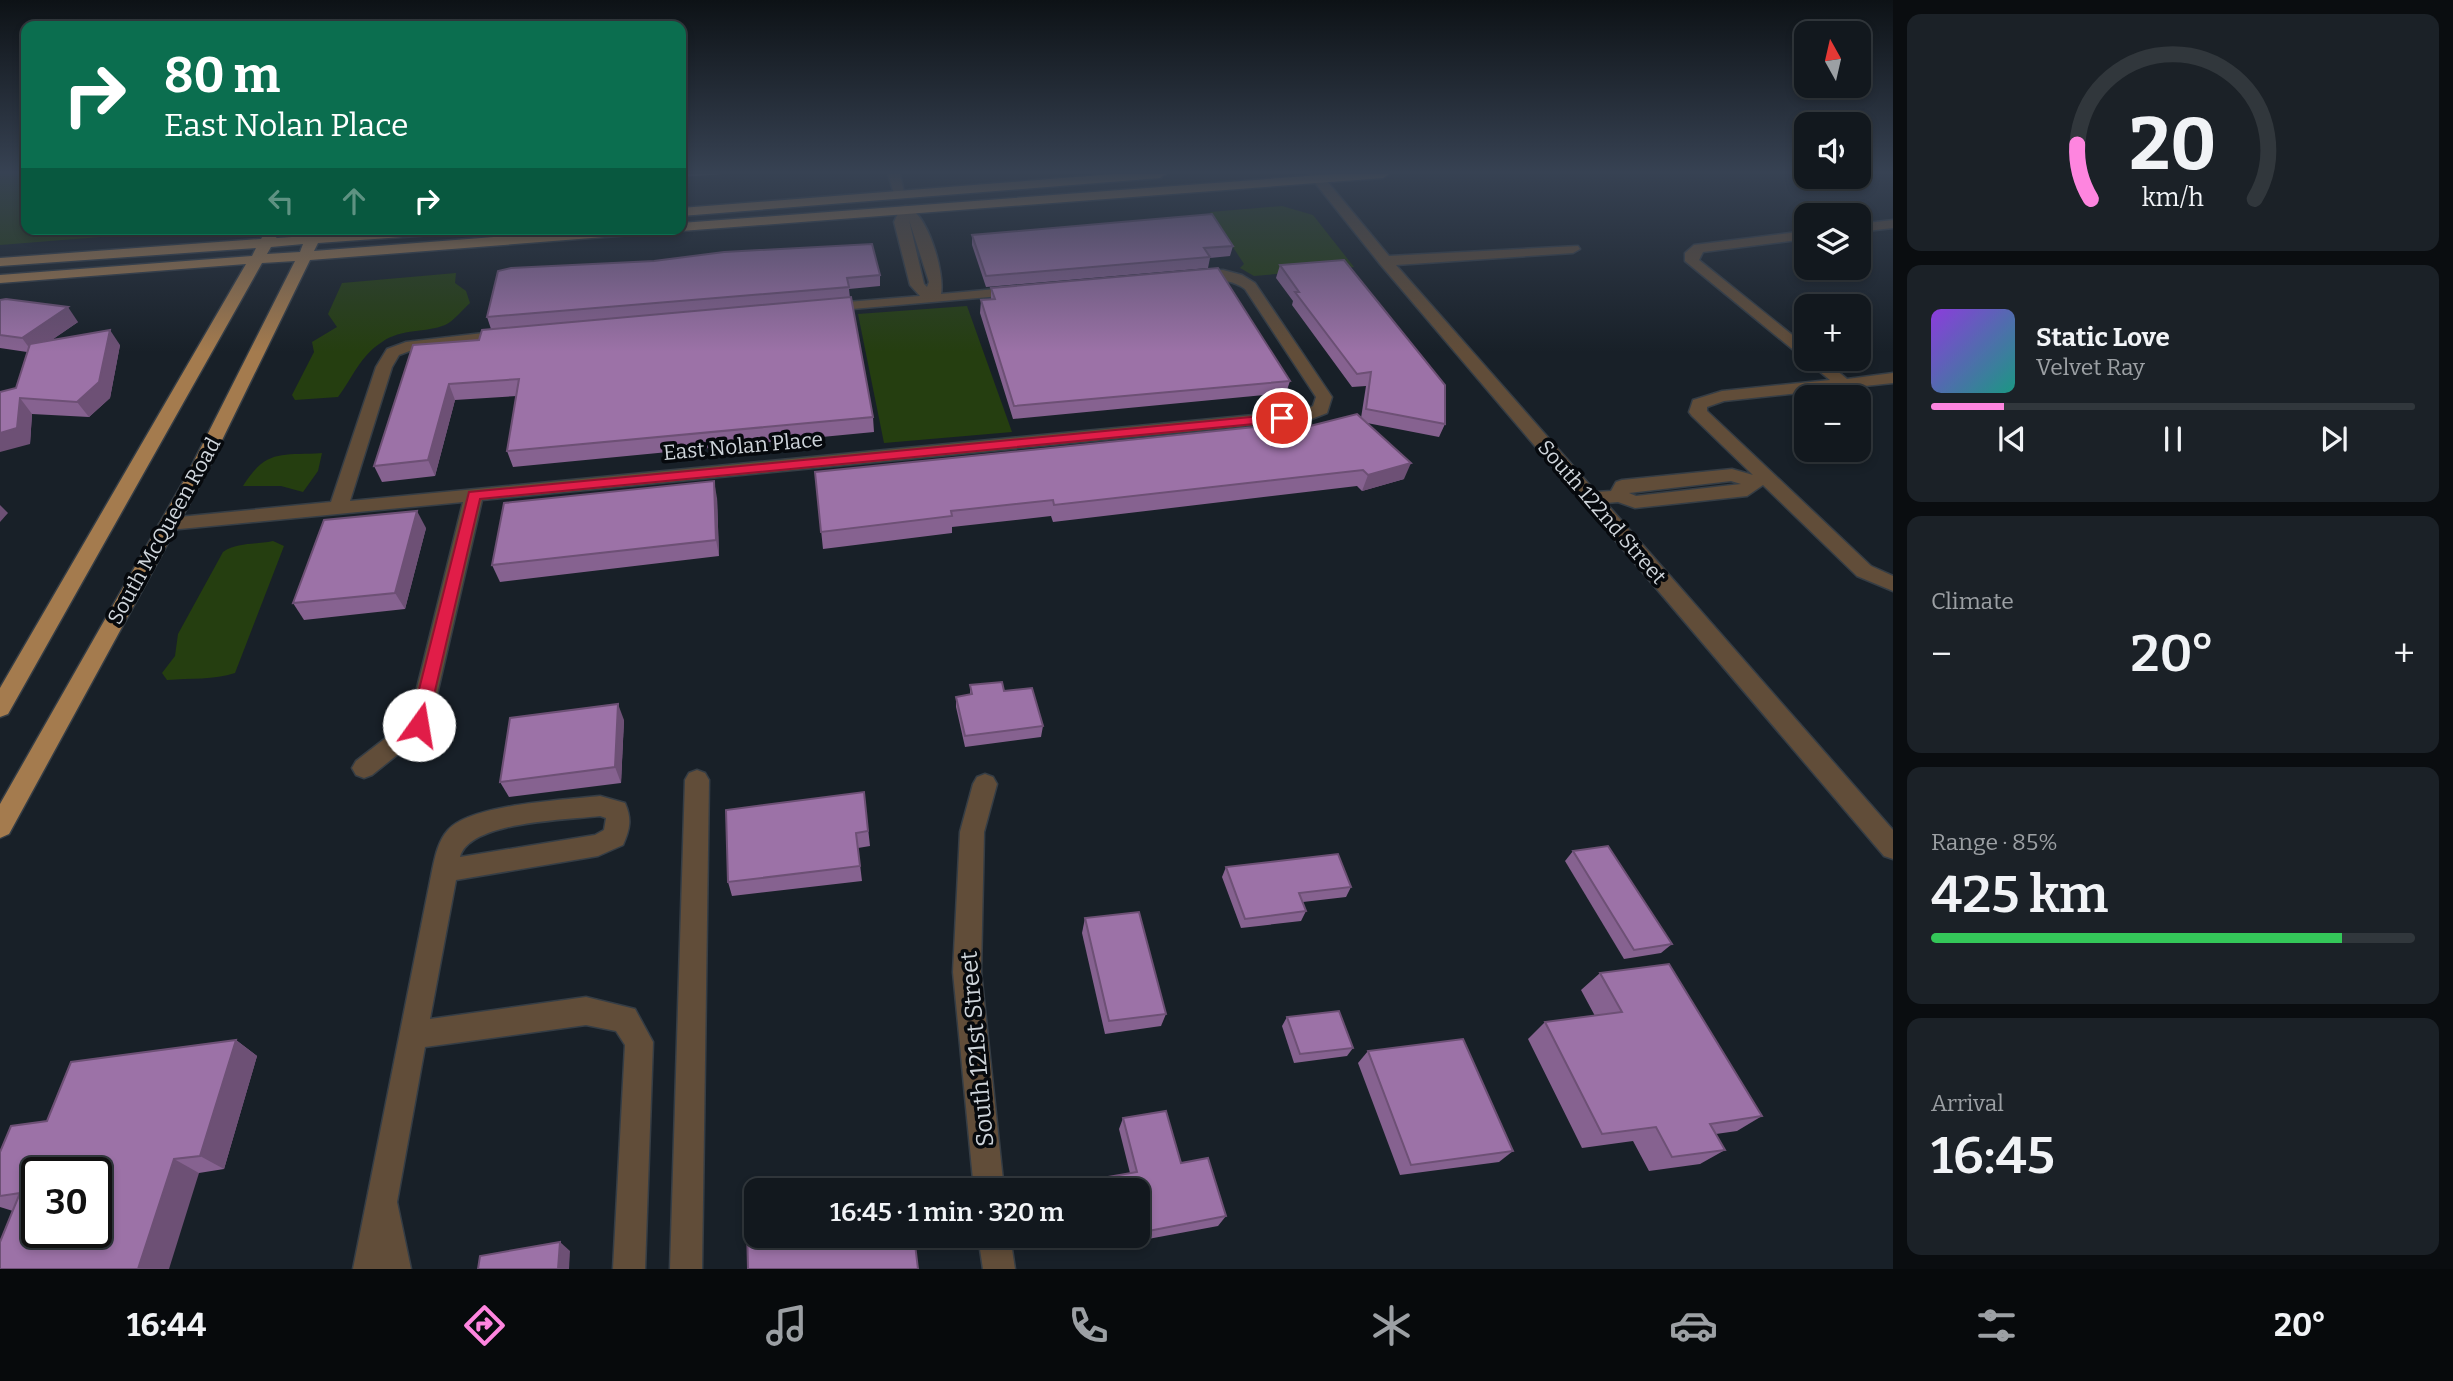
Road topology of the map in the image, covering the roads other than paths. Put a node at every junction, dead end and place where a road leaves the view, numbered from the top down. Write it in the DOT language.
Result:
graph roads {
  1 [pos="904,233"];
  2 [pos="921,233"];
  3 [pos="1362,233"];
  4 [pos="391,235"];
  5 [pos="497,235"];
  6 [pos="270,236"];
  7 [pos="1794,236"];
  8 [pos="312,242"];
  9 [pos="1573,248"];
  10 [pos="926,252"];
  11 [pos="909,253"];
  12 [pos="257,260"];
  13 [pos="1385,261"];
  14 [pos="0,262"];
  15 [pos="1180,276"];
  16 [pos="0,279"];
  17 [pos="1029,290"];
  18 [pos="932,299"];
  19 [pos="813,310"];
  20 [pos="525,334"];
  21 [pos="1794,344"];
  22 [pos="1827,371"];
  23 [pos="1893,378"];
  24 [pos="1844,384"];
  25 [pos="1682,480"];
  26 [pos="1759,480"];
  27 [pos="474,495"];
  28 [pos="1619,496"];
  29 [pos="1697,496"];
  30 [pos="1590,499"];
  31 [pos="338,508"];
  32 [pos="169,524"];
  33 [pos="1893,584"];
  34 [pos="0,708"];
  35 [pos="364,768"];
  36 [pos="697,780"];
  37 [pos="985,784"];
  38 [pos="0,827"];
  39 [pos="1893,848"];
  40 [pos="445,871"];
  41 [pos="413,1035"];
  42 [pos="988,1178"];
  43 [pos="383,1195"];
  44 [pos="996,1248"];
  45 [pos="369,1269"];
  46 [pos="395,1269"];
  47 [pos="629,1269"];
  48 [pos="686,1269"];
  49 [pos="999,1269"];
  1 -- 11 [label="street"];
  2 -- 10 [label="street"];
  3 -- 13 [label="street, South 122nd Street"];
  4 -- 8 [label="main road"];
  5 -- 8 [label="main road"];
  6 -- 8 [label="main road"];
  6 -- 12 [label="main road"];
  6 -- 14 [label="main road"];
  7 -- 21 [label="street"];
  8 -- 12 [label="main road"];
  8 -- 32 [label="main road, South McQueen Road"];
  9 -- 13 [label="street"];
  10 -- 11 [label="street"];
  10 -- 18 [label="street"];
  11 -- 18 [label="street"];
  12 -- 16 [label="main road"];
  12 -- 34 [label="main road"];
  13 -- 30 [label="street, South 122nd Street"];
  15 -- 27 [label="street, East Nolan Place"];
  17 -- 18 [label="street"];
  18 -- 19 [label="street"];
  20 -- 31 [label="street"];
  22 -- 24 [label="street"];
  23 -- 24 [label="street"];
  24 -- 26 [label="street"];
  25 -- 26 [label="street"];
  25 -- 28 [label="street"];
  25 -- 29 [label="street"];
  26 -- 29 [label="street"];
  26 -- 33 [label="street"];
  27 -- 31 [label="street, East Nolan Place"];
  27 -- 35 [label="street"];
  28 -- 29 [label="street"];
  28 -- 30 [label="street"];
  30 -- 39 [label="street, South 122nd Street"];
  31 -- 32 [label="street, East Nolan Place"];
  32 -- 38 [label="main road, South McQueen Road"];
  36 -- 48 [label="street"];
  37 -- 42 [label="street, South 121st Street"];
  40 -- 40 [label="street"];
  40 -- 41 [label="street"];
  41 -- 43 [label="street"];
  41 -- 47 [label="street"];
  43 -- 45 [label="street"];
  43 -- 46 [label="street"];
  44 -- 49 [label="street"];
}
